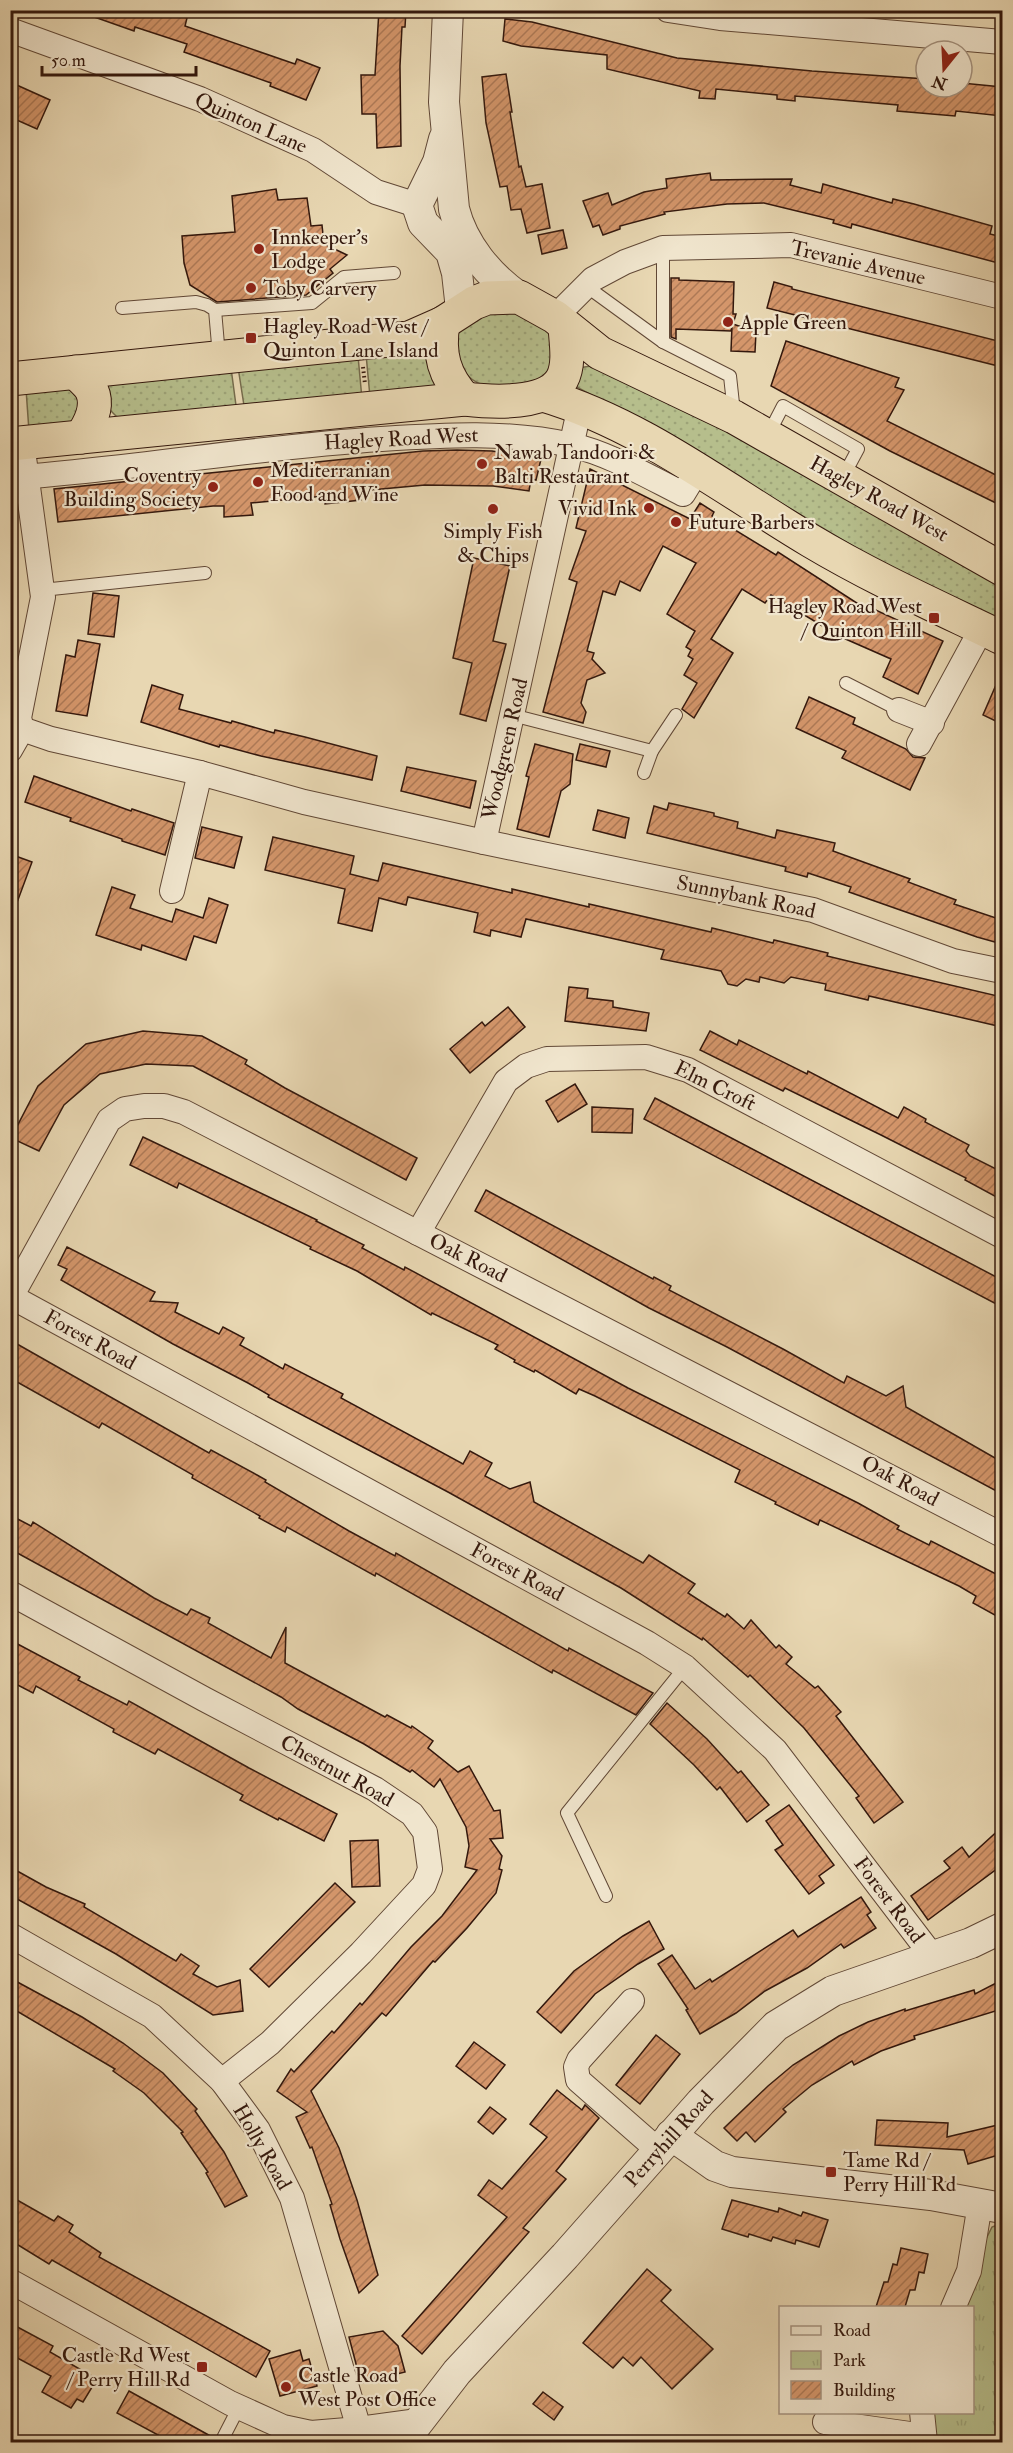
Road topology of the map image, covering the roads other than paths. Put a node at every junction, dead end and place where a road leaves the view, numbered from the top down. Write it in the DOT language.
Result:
graph roads {
  1 [pos="448,10"];
  2 [pos="668,10"];
  3 [pos="721,14"];
  4 [pos="10,30"];
  5 [pos="1002,42"];
  6 [pos="447,128"];
  7 [pos="417,205"];
  8 [pos="448,221"];
  9 [pos="663,248"];
  10 [pos="394,273"];
  11 [pos="586,286"];
  12 [pos="519,297"];
  13 [pos="1002,297"];
  14 [pos="122,308"];
  15 [pos="215,310"];
  16 [pos="452,316"];
  17 [pos="560,322"];
  18 [pos="663,342"];
  19 [pos="219,357"];
  20 [pos="75,372"];
  21 [pos="10,379"];
  22 [pos="543,395"];
  23 [pos="465,399"];
  24 [pos="580,406"];
  25 [pos="734,417"];
  26 [pos="303,430"];
  27 [pos="81,436"];
  28 [pos="16,443"];
  29 [pos="573,445"];
  30 [pos="698,471"];
  31 [pos="18,478"];
  32 [pos="1002,569"];
  33 [pos="205,573"];
  34 [pos="42,590"];
  35 [pos="992,633"];
  36 [pos="18,675"];
  37 [pos="846,683"];
  38 [pos="899,710"];
  39 [pos="512,715"];
  40 [pos="676,715"];
  41 [pos="932,723"];
  42 [pos="22,729"];
  43 [pos="919,744"];
  44 [pos="10,750"];
  45 [pos="652,751"];
  46 [pos="200,773"];
  47 [pos="644,773"];
  48 [pos="484,842"];
  49 [pos="172,891"];
  50 [pos="1002,971"];
  51 [pos="418,1233"];
  52 [pos="1002,1236"];
  53 [pos="11,1297"];
  54 [pos="1002,1535"];
  55 [pos="10,1593"];
  56 [pos="685,1667"];
  57 [pos="606,1896"];
  58 [pos="1002,1928"];
  59 [pos="10,1935"];
  60 [pos="933,1958"];
  61 [pos="632,2001"];
  62 [pos="222,2081"];
  63 [pos="665,2143"];
  64 [pos="991,2206"];
  65 [pos="10,2281"];
  66 [pos="953,2306"];
  67 [pos="240,2407"];
  68 [pos="922,2414"];
  69 [pos="825,2422"];
  70 [pos="359,2429"];
  71 [pos="411,2432"];
  72 [pos="314,2438"];
  73 [pos="925,2439"];
  74 [pos="221,2442"];
  1 -- 6 [label="street"];
  2 -- 3 [label="street"];
  3 -- 5 [label="street"];
  4 -- 7 [label="street, Quinton Lane"];
  6 -- 7 [label="street"];
  6 -- 8 [label="street"];
  7 -- 8 [label="street"];
  8 -- 12 [label="street"];
  8 -- 16 [label="street"];
  9 -- 11 [label="street, Trevanie Avenue"];
  9 -- 13 [label="street, Trevanie Avenue"];
  9 -- 18 [label="lane"];
  10 -- 15 [label="lane"];
  11 -- 17 [label="street, Trevanie Avenue"];
  11 -- 18 [label="lane"];
  12 -- 16 [label="highway"];
  12 -- 17 [label="highway"];
  14 -- 15 [label="lane"];
  15 -- 19 [label="lane"];
  16 -- 19 [label="highway"];
  16 -- 23 [label="highway"];
  17 -- 22 [label="highway"];
  17 -- 25 [label="highway, Hagley Road West"];
  18 -- 25 [label="lane"];
  19 -- 20 [label="highway"];
  20 -- 21 [label="highway"];
  20 -- 27 [label="highway"];
  22 -- 23 [label="highway"];
  22 -- 24 [label="highway"];
  23 -- 26 [label="highway, Hagley Road West"];
  24 -- 29 [label="street, Woodgreen Road"];
  24 -- 30 [label="highway"];
  25 -- 32 [label="highway, Hagley Road West"];
  26 -- 27 [label="highway, Hagley Road West"];
  26 -- 29 [label="street, Hagley Road West"];
  26 -- 31 [label="street, Hagley Road West"];
  27 -- 28 [label="highway, Hagley Road West"];
  28 -- 31 [label="street"];
  29 -- 30 [label="street, Hagley Road West"];
  29 -- 39 [label="street, Woodgreen Road"];
  30 -- 35 [label="highway"];
  31 -- 34 [label="street"];
  33 -- 34 [label="lane"];
  34 -- 36 [label="street"];
  35 -- 41 [label="street"];
  36 -- 42 [label="street"];
  37 -- 38 [label="lane"];
  38 -- 41 [label="street"];
  39 -- 45 [label="lane"];
  39 -- 48 [label="street, Woodgreen Road"];
  40 -- 45 [label="lane"];
  41 -- 43 [label="street"];
  42 -- 44 [label="street"];
  42 -- 46 [label="street, Woodgreen Road"];
  45 -- 47 [label="lane"];
  46 -- 48 [label="street, Woodgreen Road"];
  46 -- 49 [label="street"];
  48 -- 50 [label="street, Sunnybank Road"];
  51 -- 52 [label="street, Elm Croft"];
  51 -- 53 [label="street, Oak Road"];
  51 -- 54 [label="street, Oak Road"];
  53 -- 56 [label="street, Forest Road"];
  55 -- 62 [label="street, Chestnut Road"];
  56 -- 57 [label="lane"];
  56 -- 60 [label="street, Forest Road"];
  58 -- 60 [label="street, Perryhill Road"];
  59 -- 62 [label="street, Holly Road"];
  60 -- 63 [label="street, Perryhill Road"];
  61 -- 63 [label="street"];
  62 -- 70 [label="street, Holly Road"];
  63 -- 64 [label="street"];
  63 -- 71 [label="street, Perryhill Road"];
  64 -- 66 [label="street"];
  65 -- 67 [label="street"];
  67 -- 72 [label="street"];
  67 -- 74 [label="lane"];
  68 -- 73 [label="street"];
  69 -- 73 [label="street"];
  70 -- 71 [label="street"];
  70 -- 72 [label="street"];
}
